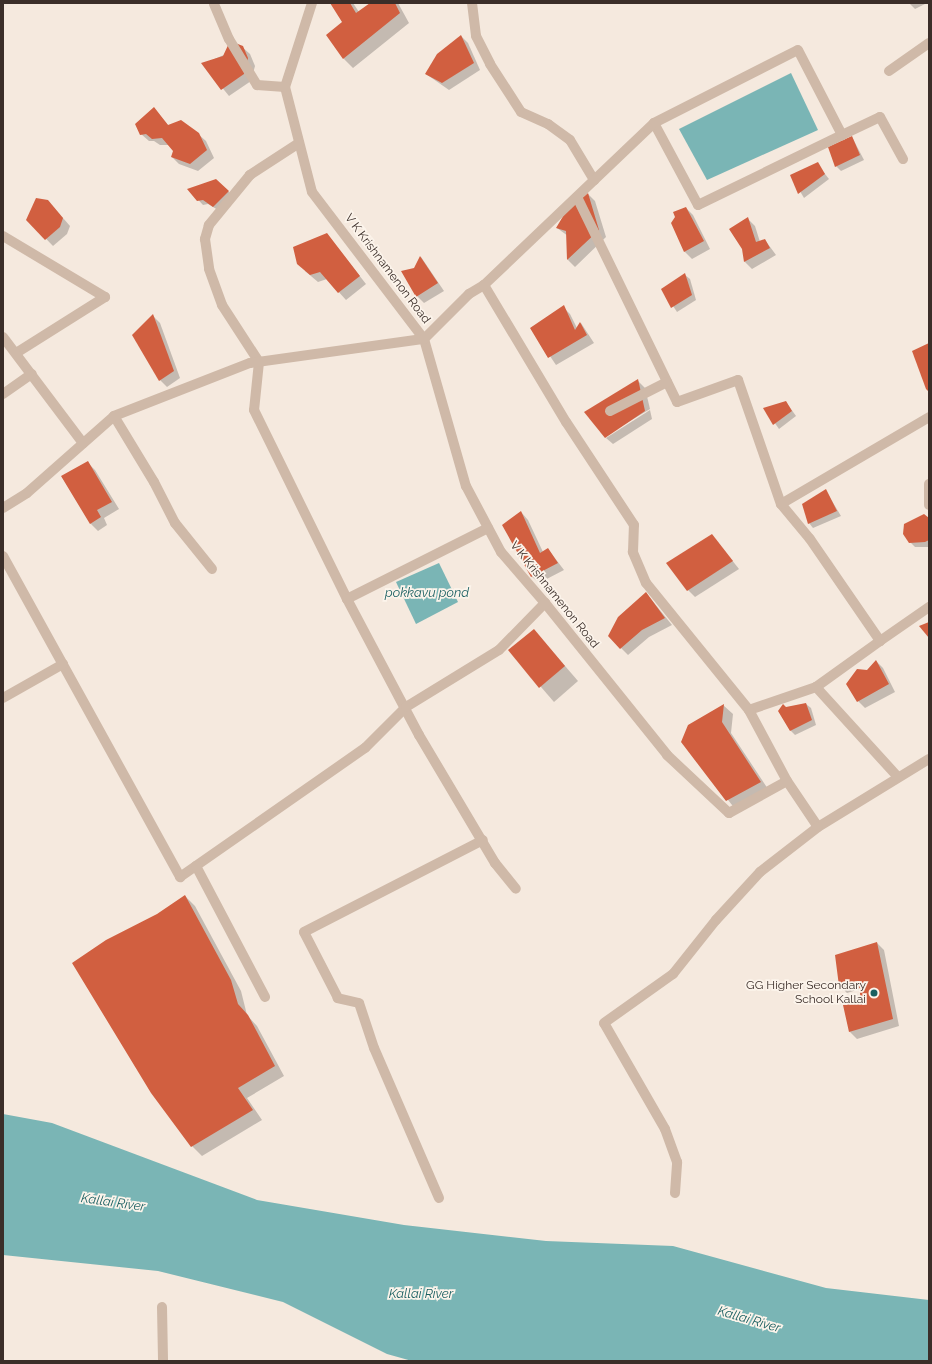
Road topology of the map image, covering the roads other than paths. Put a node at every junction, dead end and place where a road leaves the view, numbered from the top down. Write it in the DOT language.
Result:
graph roads {
  1 [pos="312,3"];
  2 [pos="472,3"];
  3 [pos="214,4"];
  4 [pos="929,43"];
  5 [pos="889,71"];
  6 [pos="285,87"];
  7 [pos="654,123"];
  8 [pos="842,135"];
  9 [pos="299,143"];
  10 [pos="903,159"];
  11 [pos="594,180"];
  12 [pos="577,197"];
  13 [pos="3,236"];
  14 [pos="484,285"];
  15 [pos="3,338"];
  16 [pos="424,339"];
  17 [pos="16,353"];
  18 [pos="258,362"];
  19 [pos="32,374"];
  20 [pos="667,382"];
  21 [pos="3,394"];
  22 [pos="610,411"];
  23 [pos="114,416"];
  24 [pos="929,417"];
  25 [pos="83,443"];
  26 [pos="929,484"];
  27 [pos="781,504"];
  28 [pos="929,505"];
  29 [pos="3,508"];
  30 [pos="488,528"];
  31 [pos="3,556"];
  32 [pos="212,569"];
  33 [pos="347,599"];
  34 [pos="545,603"];
  35 [pos="929,607"];
  36 [pos="880,641"];
  37 [pos="63,664"];
  38 [pos="816,687"];
  39 [pos="4,697"];
  40 [pos="406,707"];
  41 [pos="749,710"];
  42 [pos="929,759"];
  43 [pos="897,776"];
  44 [pos="787,781"];
  45 [pos="818,827"];
  46 [pos="483,840"];
  47 [pos="196,866"];
  48 [pos="516,889"];
  49 [pos="264,997"];
  50 [pos="675,1194"];
  51 [pos="439,1198"];
  52 [pos="162,1307"];
  53 [pos="163,1361"];
  1 -- 6 [label="street"];
  2 -- 11 [label="street"];
  3 -- 6 [label="street"];
  4 -- 5 [label="street"];
  6 -- 9 [label="street, V K Krishnamenon Road"];
  7 -- 8 [label="street"];
  7 -- 8 [label="street"];
  7 -- 11 [label="street"];
  8 -- 10 [label="street"];
  9 -- 16 [label="street, V K Krishnamenon Road"];
  9 -- 18 [label="street"];
  11 -- 12 [label="street"];
  12 -- 14 [label="street"];
  12 -- 20 [label="street"];
  13 -- 17 [label="street"];
  14 -- 16 [label="street"];
  14 -- 41 [label="street"];
  15 -- 17 [label="street"];
  16 -- 18 [label="street"];
  16 -- 30 [label="street, V K Krishnamenon Road"];
  17 -- 19 [label="street"];
  18 -- 23 [label="street"];
  18 -- 33 [label="street"];
  19 -- 21 [label="street"];
  19 -- 25 [label="street"];
  20 -- 22 [label="street"];
  20 -- 27 [label="street"];
  23 -- 25 [label="street"];
  23 -- 32 [label="street"];
  24 -- 27 [label="street"];
  25 -- 29 [label="street"];
  26 -- 28 [label="street"];
  27 -- 36 [label="street"];
  30 -- 33 [label="street"];
  30 -- 34 [label="street, V K Krishnamenon Road"];
  31 -- 37 [label="street"];
  33 -- 40 [label="street"];
  34 -- 40 [label="street"];
  34 -- 44 [label="street, V K Krishnamenon Road"];
  35 -- 36 [label="street"];
  36 -- 38 [label="street"];
  37 -- 39 [label="street"];
  37 -- 47 [label="street"];
  38 -- 41 [label="street"];
  38 -- 43 [label="street"];
  40 -- 46 [label="street"];
  40 -- 47 [label="street"];
  41 -- 44 [label="street"];
  42 -- 43 [label="street"];
  43 -- 45 [label="street"];
  44 -- 45 [label="street"];
  45 -- 50 [label="street"];
  46 -- 48 [label="street"];
  46 -- 51 [label="street"];
  47 -- 49 [label="street"];
  52 -- 53 [label="street"];
}
